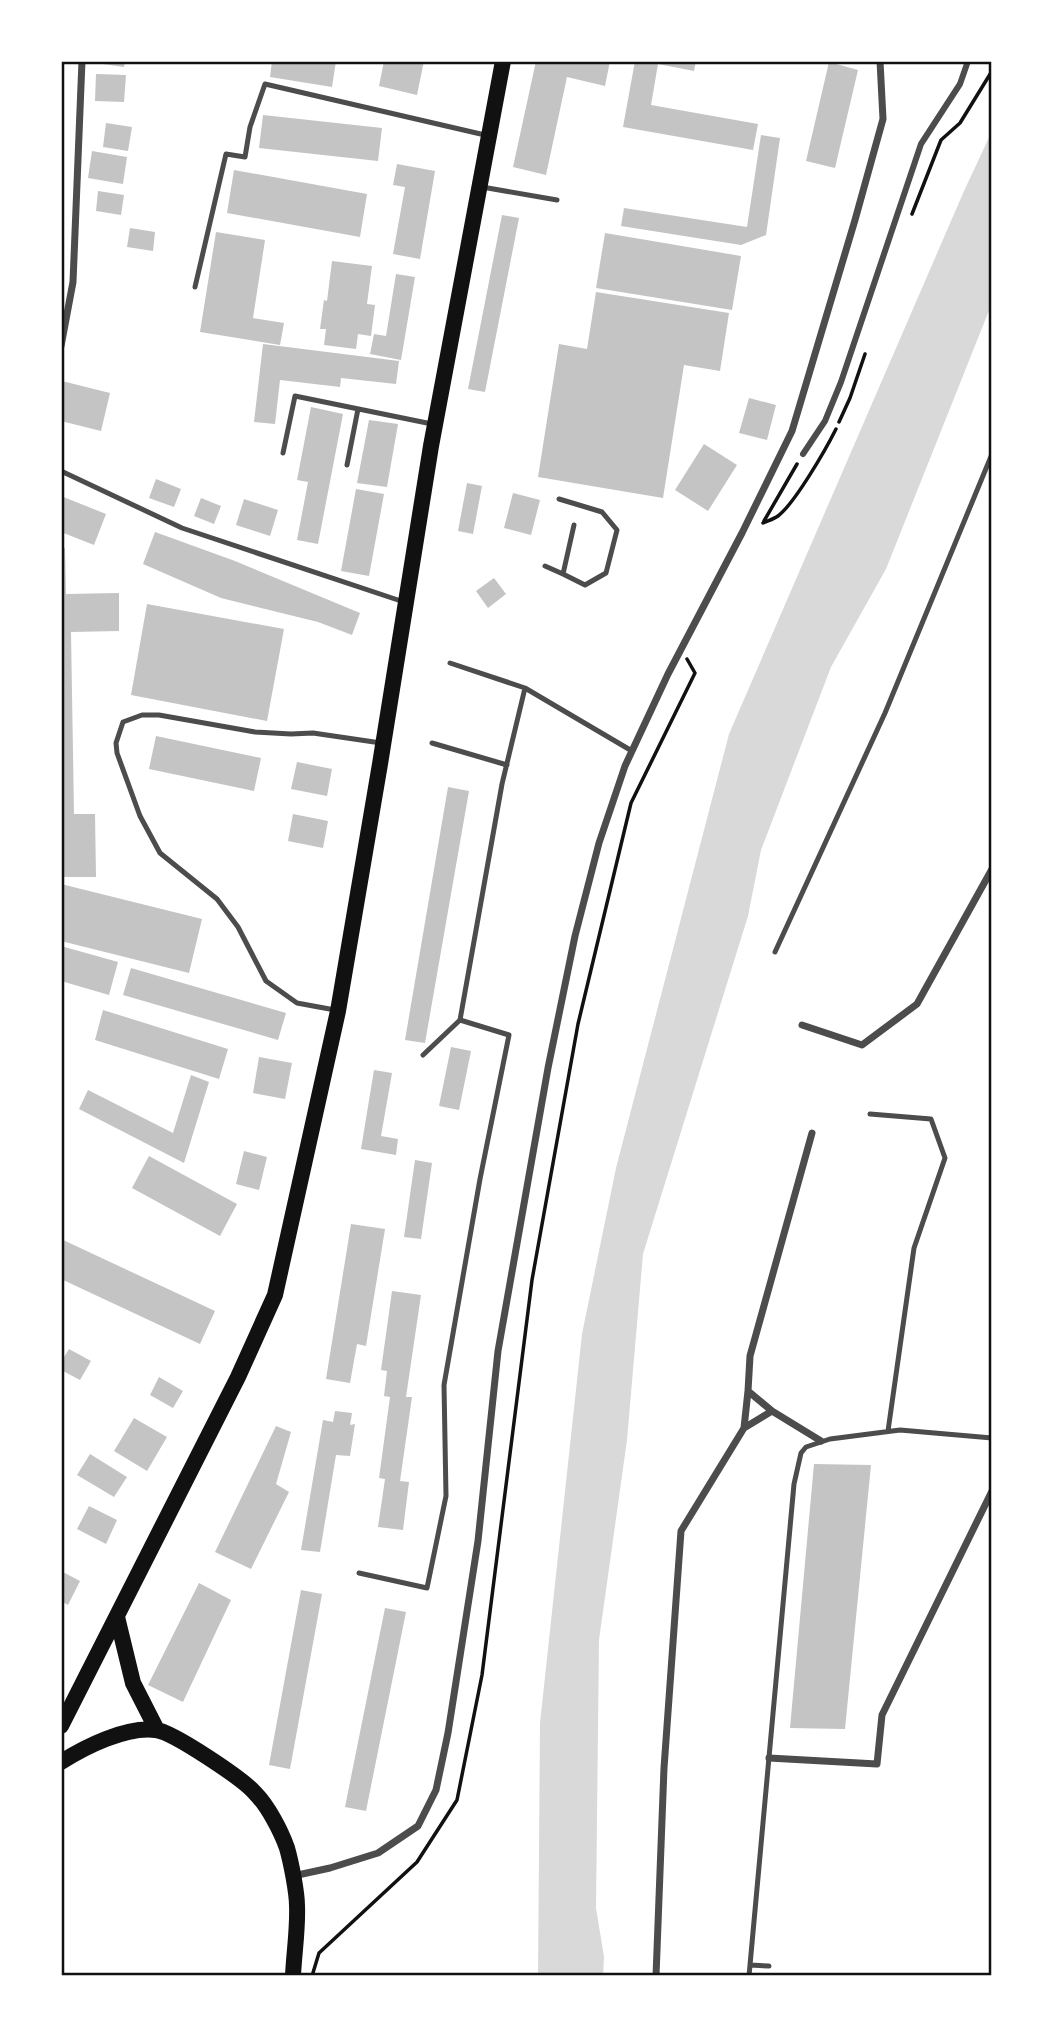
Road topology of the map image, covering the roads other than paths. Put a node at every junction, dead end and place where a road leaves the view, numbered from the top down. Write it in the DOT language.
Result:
graph roads {
  1 [pos="82,61"];
  2 [pos="503,61"];
  3 [pos="880,61"];
  4 [pos="968,61"];
  5 [pos="488,136"];
  6 [pos="479,186"];
  7 [pos="557,200"];
  8 [pos="195,287"];
  9 [pos="61,346"];
  10 [pos="358,409"];
  11 [pos="435,424"];
  12 [pos="283,453"];
  13 [pos="803,454"];
  14 [pos="992,454"];
  15 [pos="347,465"];
  16 [pos="61,471"];
  17 [pos="559,499"];
  18 [pos="574,525"];
  19 [pos="545,566"];
  20 [pos="563,574"];
  21 [pos="405,602"];
  22 [pos="450,663"];
  23 [pos="525,688"];
  24 [pos="432,743"];
  25 [pos="383,744"];
  26 [pos="632,751"];
  27 [pos="507,765"];
  28 [pos="992,869"];
  29 [pos="775,952"];
  30 [pos="338,1011"];
  31 [pos="460,1020"];
  32 [pos="802,1025"];
  33 [pos="423,1055"];
  34 [pos="870,1114"];
  35 [pos="812,1133"];
  36 [pos="748,1391"];
  37 [pos="772,1410"];
  38 [pos="744,1428"];
  39 [pos="888,1431"];
  40 [pos="992,1438"];
  41 [pos="821,1441"];
  42 [pos="992,1491"];
  43 [pos="359,1573"];
  44 [pos="117,1618"];
  45 [pos="61,1726"];
  46 [pos="157,1730"];
  47 [pos="769,1758"];
  48 [pos="61,1762"];
  49 [pos="292,1877"];
  50 [pos="750,1965"];
  51 [pos="769,1966"];
  52 [pos="293,1976"];
  53 [pos="656,1976"];
  54 [pos="749,1976"];
  1 -- 9 [label="street"];
  2 -- 5 [label="main road"];
  3 -- 26 [label="street"];
  4 -- 13 [label="street"];
  5 -- 6 [label="main road"];
  5 -- 8 [label="lane"];
  6 -- 7 [label="lane"];
  6 -- 11 [label="main road"];
  10 -- 11 [label="lane"];
  10 -- 12 [label="lane"];
  10 -- 15 [label="lane"];
  11 -- 21 [label="main road"];
  14 -- 29 [label="lane"];
  16 -- 21 [label="lane"];
  17 -- 20 [label="lane"];
  18 -- 20 [label="lane"];
  19 -- 20 [label="lane"];
  21 -- 25 [label="main road"];
  22 -- 23 [label="lane"];
  23 -- 26 [label="lane"];
  23 -- 27 [label="lane"];
  24 -- 27 [label="lane"];
  25 -- 30 [label="main road"];
  25 -- 30 [label="lane"];
  26 -- 49 [label="street"];
  27 -- 31 [label="lane"];
  28 -- 32 [label="street"];
  30 -- 44 [label="main road"];
  31 -- 33 [label="lane"];
  31 -- 43 [label="lane"];
  34 -- 39 [label="lane"];
  35 -- 36 [label="street"];
  36 -- 37 [label="street"];
  36 -- 38 [label="street"];
  37 -- 38 [label="street"];
  37 -- 41 [label="street"];
  38 -- 53 [label="street"];
  39 -- 40 [label="lane"];
  39 -- 41 [label="lane"];
  41 -- 47 [label="lane"];
  42 -- 47 [label="street"];
  44 -- 45 [label="main road"];
  44 -- 46 [label="main road"];
  46 -- 48 [label="main road"];
  46 -- 49 [label="main road"];
  47 -- 50 [label="lane"];
  49 -- 52 [label="main road"];
  50 -- 51 [label="lane"];
  50 -- 54 [label="lane"];
}
